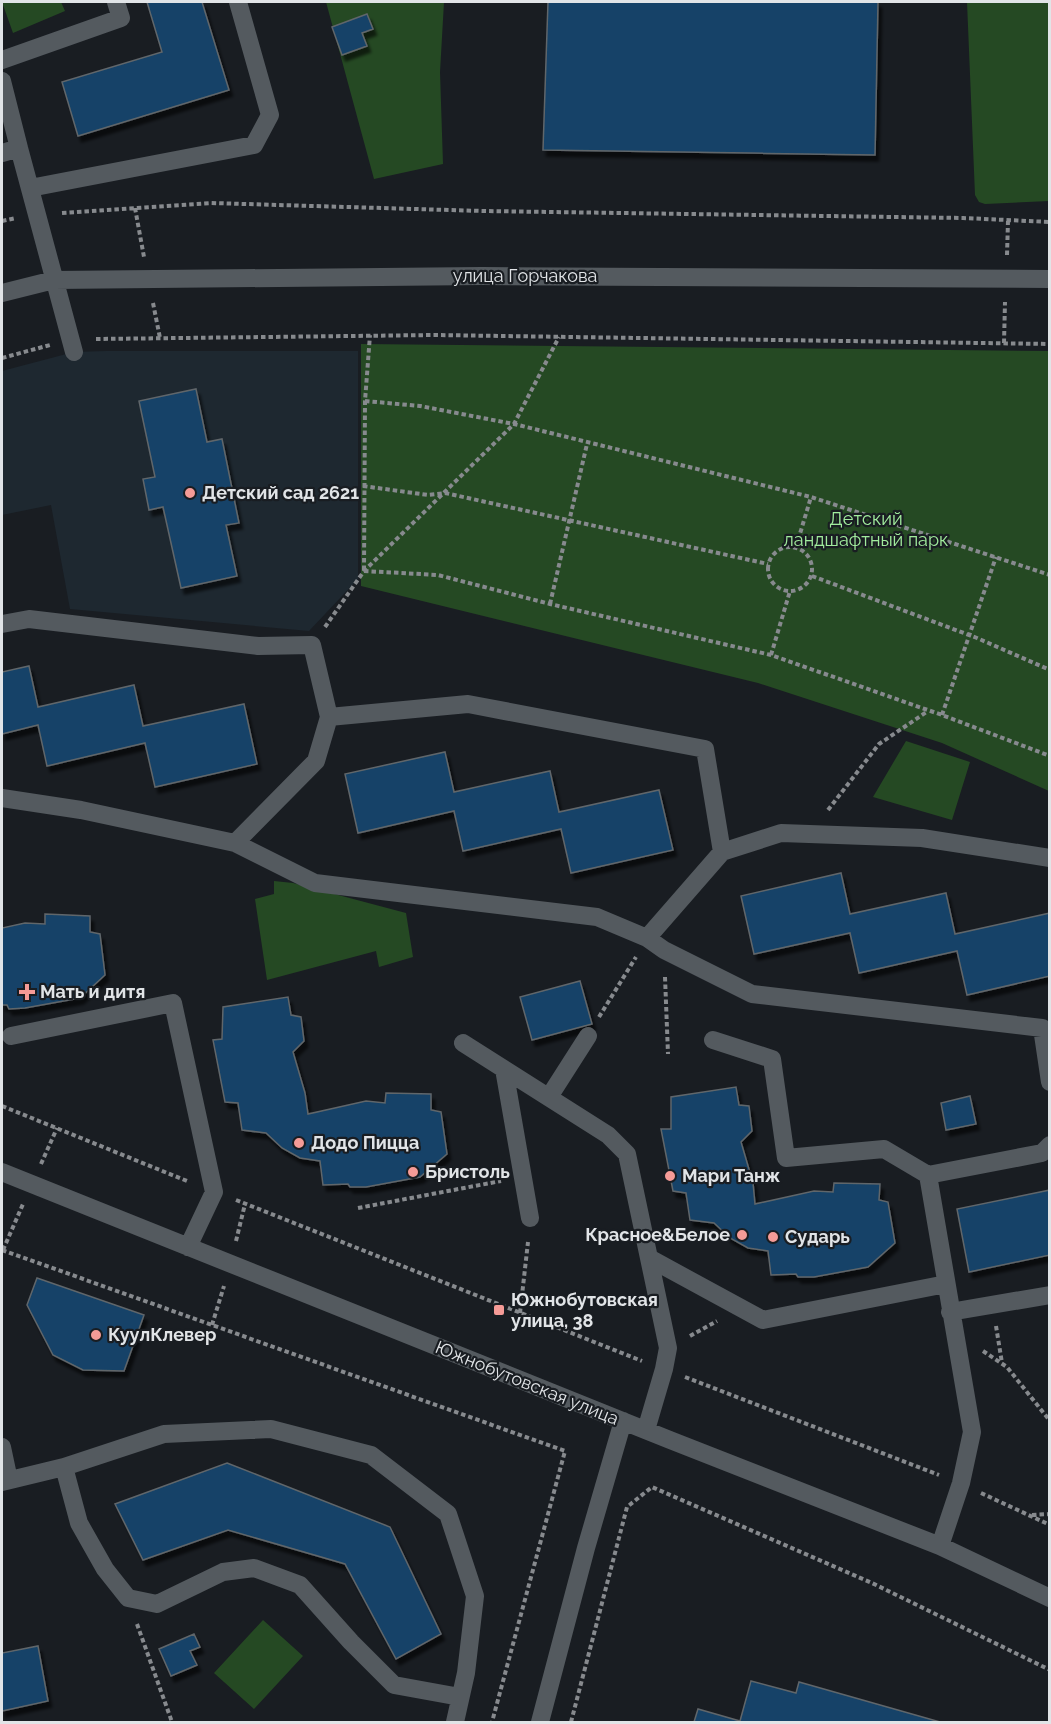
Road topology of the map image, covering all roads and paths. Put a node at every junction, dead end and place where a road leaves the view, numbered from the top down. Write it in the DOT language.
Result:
graph roads {
  1 [pos="116,2"];
  2 [pos="238,2"];
  3 [pos="2,60"];
  4 [pos="2,81"];
  5 [pos="10,151"];
  6 [pos="30,188"];
  7 [pos="37,214"];
  8 [pos="2,221"];
  9 [pos="1050,222"];
  10 [pos="1050,279"];
  11 [pos="54,280"];
  12 [pos="2,293"];
  13 [pos="370,335"];
  14 [pos="559,337"];
  15 [pos="1050,344"];
  16 [pos="72,346"];
  17 [pos="2,358"];
  18 [pos="365,401"];
  19 [pos="514,424"];
  20 [pos="587,444"];
  21 [pos="363,486"];
  22 [pos="445,493"];
  23 [pos="811,497"];
  24 [pos="570,520"];
  25 [pos="796,547"];
  26 [pos="996,557"];
  27 [pos="768,564"];
  28 [pos="364,571"];
  29 [pos="1050,575"];
  30 [pos="812,576"];
  31 [pos="790,591"];
  32 [pos="550,604"];
  33 [pos="2,624"];
  34 [pos="969,635"];
  35 [pos="312,645"];
  36 [pos="771,655"];
  37 [pos="1050,670"];
  38 [pos="928,710"];
  39 [pos="942,715"];
  40 [pos="329,717"];
  41 [pos="1050,756"];
  42 [pos="2,798"];
  43 [pos="810,834"];
  44 [pos="235,843"];
  45 [pos="722,852"];
  46 [pos="1050,858"];
  47 [pos="647,939"];
  48 [pos="664,950"];
  49 [pos="1046,1027"];
  50 [pos="11,1036"];
  51 [pos="588,1036"];
  52 [pos="713,1040"];
  53 [pos="463,1043"];
  54 [pos="668,1054"];
  55 [pos="504,1069"];
  56 [pos="1050,1082"];
  57 [pos="549,1097"];
  58 [pos="2,1106"];
  59 [pos="1050,1145"];
  60 [pos="2,1172"];
  61 [pos="928,1175"];
  62 [pos="523,1176"];
  63 [pos="214,1192"];
  64 [pos="245,1204"];
  65 [pos="358,1208"];
  66 [pos="530,1218"];
  67 [pos="188,1247"];
  68 [pos="2,1250"];
  69 [pos="649,1258"];
  70 [pos="230,1264"];
  71 [pos="946,1284"];
  72 [pos="1050,1295"];
  73 [pos="993,1304"];
  74 [pos="741,1308"];
  75 [pos="950,1312"];
  76 [pos="520,1313"];
  77 [pos="212,1325"];
  78 [pos="954,1331"];
  79 [pos="668,1348"];
  80 [pos="1002,1364"];
  81 [pos="664,1369"];
  82 [pos="623,1421"];
  83 [pos="1050,1421"];
  84 [pos="646,1430"];
  85 [pos="2,1447"];
  86 [pos="64,1467"];
  87 [pos="5,1481"];
  88 [pos="961,1483"];
  89 [pos="1029,1515"];
  90 [pos="1050,1515"];
  91 [pos="1050,1525"];
  92 [pos="940,1546"];
  93 [pos="128,1598"];
  94 [pos="1050,1598"];
  95 [pos="1050,1670"];
  96 [pos="460,1697"];
  97 [pos="172,1722"];
  98 [pos="455,1722"];
  99 [pos="492,1722"];
  100 [pos="540,1722"];
  101 [pos="571,1722"];
  1 -- 3 [label="street"];
  2 -- 6 [label="street"];
  4 -- 5 [label="street"];
  5 -- 6 [label="street"];
  6 -- 7 [label="street"];
  7 -- 8 [label="path"];
  7 -- 9 [label="path"];
  7 -- 11 [label="street"];
  10 -- 11 [label="street, улица Горчакова"];
  11 -- 12 [label="street, улица Горчакова"];
  11 -- 16 [label="street"];
  13 -- 14 [label="path"];
  13 -- 16 [label="path"];
  13 -- 18 [label="path"];
  14 -- 15 [label="path"];
  14 -- 19 [label="path"];
  16 -- 17 [label="path"];
  18 -- 19 [label="path"];
  18 -- 21 [label="path"];
  19 -- 20 [label="path"];
  19 -- 22 [label="path"];
  20 -- 23 [label="path"];
  20 -- 24 [label="path"];
  21 -- 22 [label="path"];
  21 -- 28 [label="path"];
  22 -- 24 [label="path"];
  22 -- 28 [label="path"];
  23 -- 25 [label="path"];
  23 -- 26 [label="path"];
  24 -- 27 [label="path"];
  24 -- 32 [label="path"];
  25 -- 27 [label="path"];
  25 -- 30 [label="path"];
  26 -- 29 [label="path"];
  26 -- 34 [label="path"];
  27 -- 31 [label="path"];
  28 -- 32 [label="path"];
  28 -- 35 [label="path"];
  30 -- 31 [label="path"];
  30 -- 34 [label="path"];
  31 -- 36 [label="path"];
  32 -- 36 [label="path"];
  33 -- 35 [label="street"];
  34 -- 37 [label="path"];
  34 -- 39 [label="path"];
  35 -- 40 [label="street"];
  36 -- 38 [label="path"];
  38 -- 39 [label="path"];
  38 -- 43 [label="path"];
  39 -- 41 [label="path"];
  40 -- 44 [label="street"];
  40 -- 45 [label="street"];
  42 -- 44 [label="street"];
  43 -- 45 [label="street"];
  43 -- 46 [label="street"];
  44 -- 47 [label="street"];
  45 -- 47 [label="street"];
  47 -- 48 [label="street"];
  47 -- 51 [label="path"];
  48 -- 49 [label="street"];
  48 -- 54 [label="path"];
  49 -- 56 [label="street"];
  50 -- 63 [label="street"];
  51 -- 57 [label="street"];
  52 -- 61 [label="street"];
  53 -- 55 [label="street"];
  55 -- 57 [label="street"];
  55 -- 62 [label="street"];
  57 -- 69 [label="street"];
  58 -- 63 [label="path"];
  59 -- 61 [label="street"];
  60 -- 67 [label="street, Южнобутовская улица"];
  61 -- 71 [label="street"];
  62 -- 65 [label="path"];
  62 -- 66 [label="street"];
  63 -- 64 [label="path"];
  63 -- 67 [label="street"];
  64 -- 70 [label="path"];
  64 -- 76 [label="path"];
  66 -- 76 [label="path"];
  67 -- 70 [label="street, Южнобутовская улица"];
  68 -- 77 [label="path"];
  69 -- 74 [label="street"];
  69 -- 79 [label="street"];
  70 -- 77 [label="path"];
  70 -- 82 [label="street, Южнобутовская улица"];
  71 -- 74 [label="street"];
  71 -- 75 [label="street"];
  72 -- 73 [label="street"];
  73 -- 75 [label="street"];
  73 -- 80 [label="path"];
  74 -- 79 [label="path"];
  75 -- 78 [label="street"];
  76 -- 81 [label="path"];
  77 -- 99 [label="path"];
  78 -- 80 [label="path"];
  78 -- 88 [label="street"];
  79 -- 81 [label="street"];
  80 -- 83 [label="path"];
  81 -- 84 [label="street"];
  81 -- 88 [label="path"];
  82 -- 84 [label="street, Южнобутовская улица"];
  82 -- 100 [label="street"];
  84 -- 92 [label="street, Южнобутовская улица"];
  85 -- 87 [label="street"];
  86 -- 87 [label="street"];
  86 -- 93 [label="street"];
  86 -- 96 [label="street"];
  88 -- 89 [label="path"];
  88 -- 92 [label="street"];
  89 -- 90 [label="path"];
  89 -- 91 [label="path"];
  92 -- 94 [label="street, Южнобутовская улица"];
  93 -- 96 [label="street"];
  93 -- 97 [label="path"];
  95 -- 101 [label="path"];
  96 -- 98 [label="street"];
}
